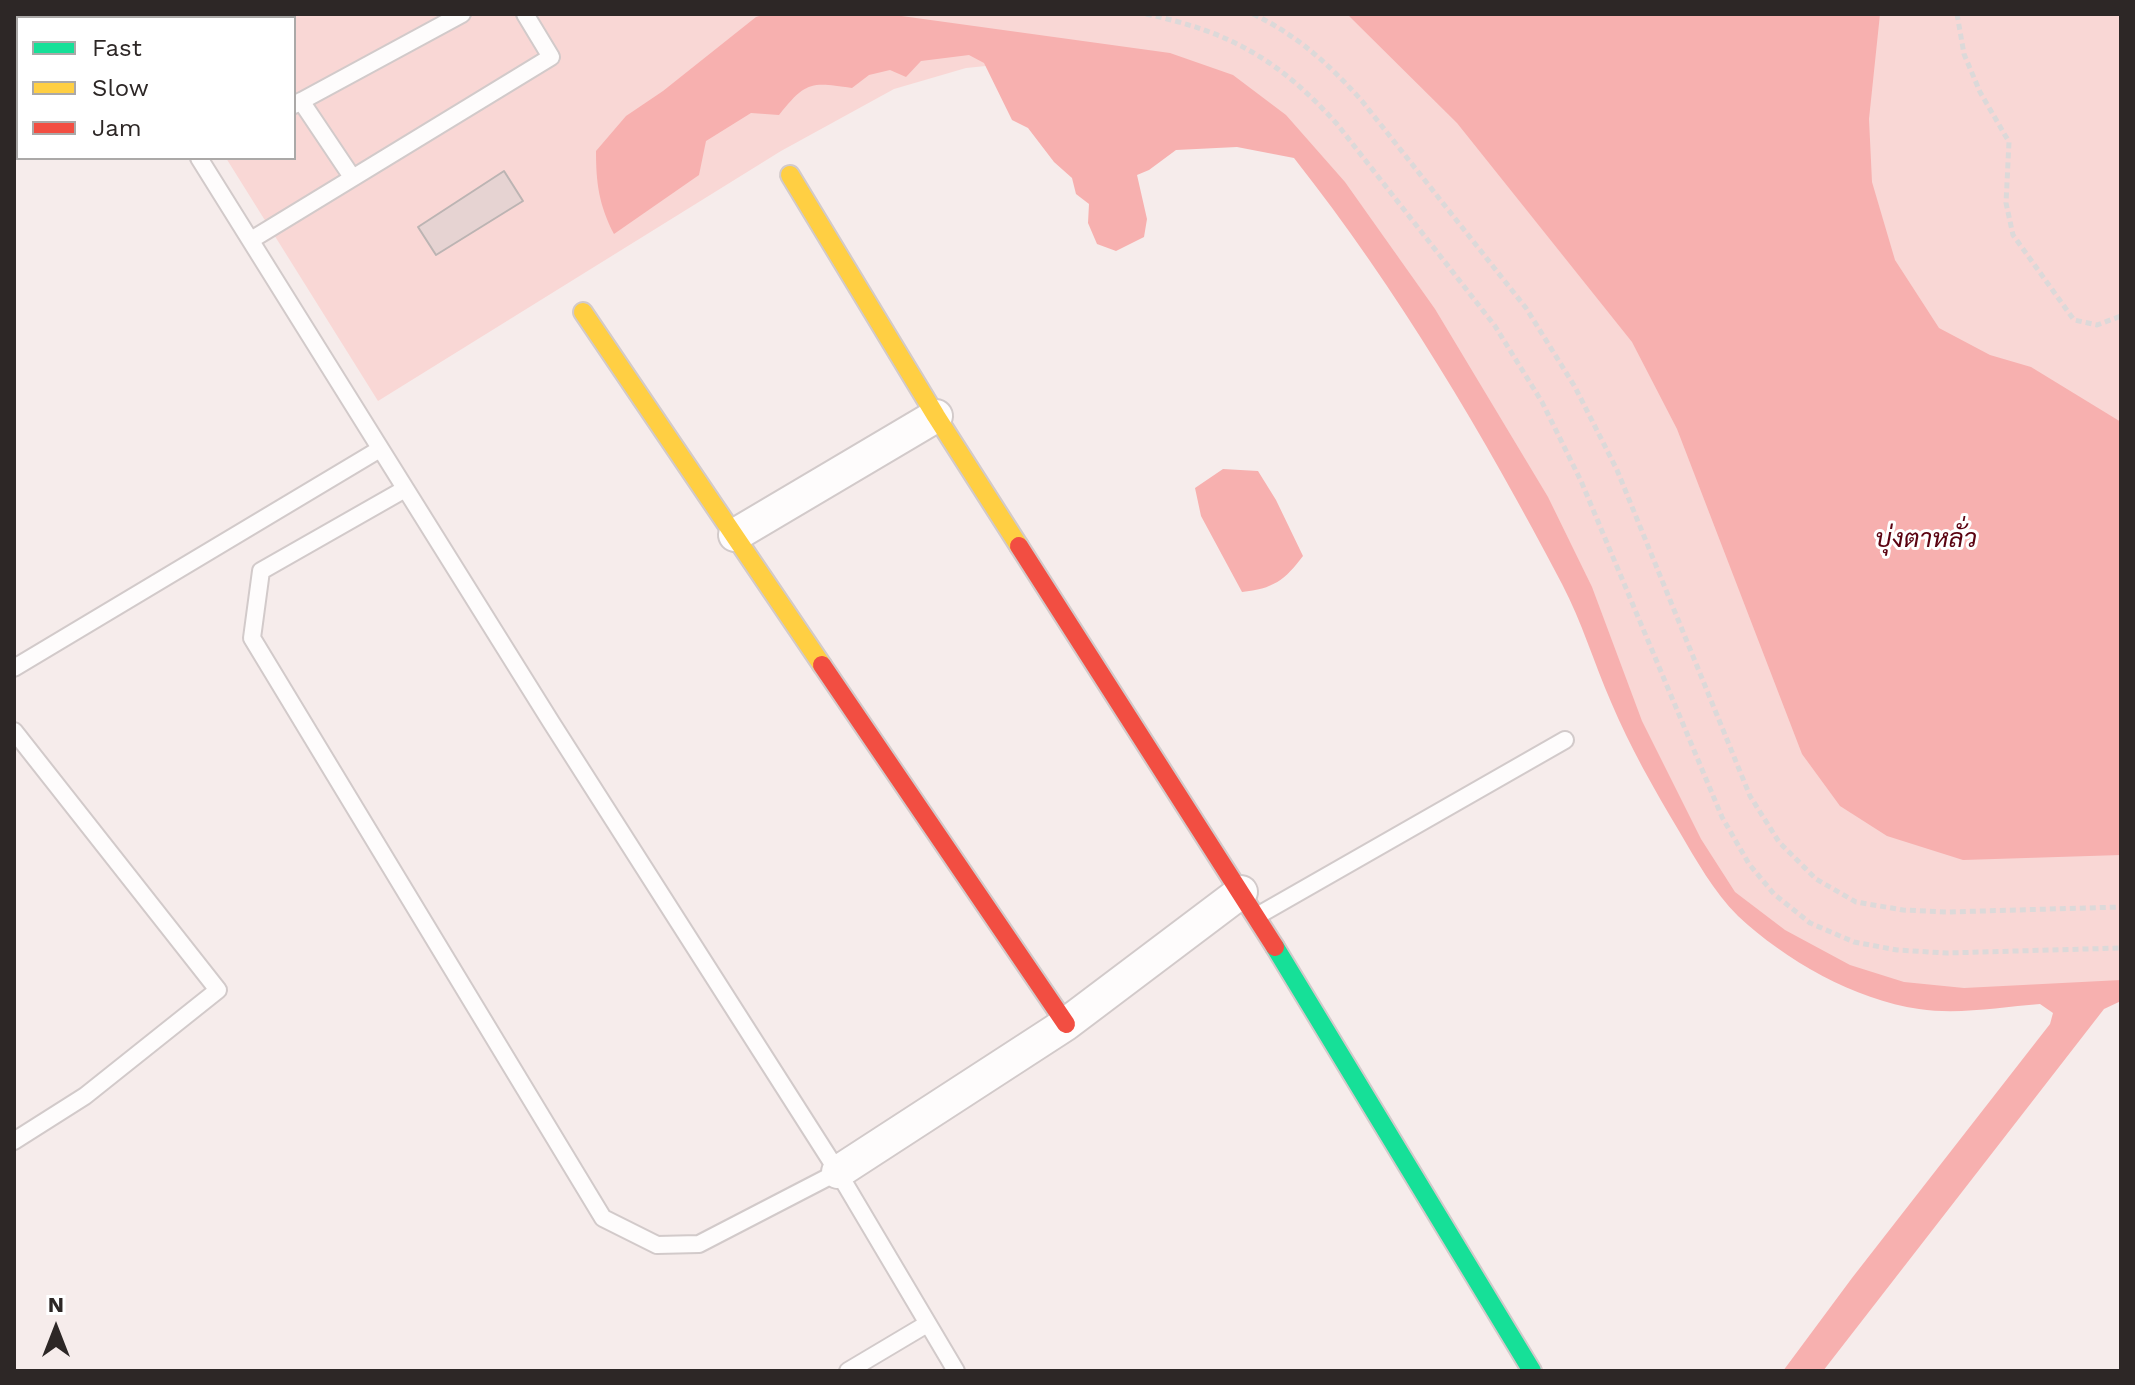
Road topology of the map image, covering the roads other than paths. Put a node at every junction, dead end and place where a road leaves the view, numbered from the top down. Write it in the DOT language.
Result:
graph roads {
  1 [pos="462,14"];
  2 [pos="525,14"];
  3 [pos="298,103"];
  4 [pos="200,160"];
  5 [pos="790,175"];
  6 [pos="352,177"];
  7 [pos="251,240"];
  8 [pos="583,312"];
  9 [pos="936,416"];
  10 [pos="380,449"];
  11 [pos="405,489"];
  12 [pos="735,535"];
  13 [pos="14,668"];
  14 [pos="14,731"];
  15 [pos="1565,740"];
  16 [pos="1248,904"];
  17 [pos="1066,1024"];
  18 [pos="14,1141"];
  19 [pos="838,1172"];
  20 [pos="927,1324"];
  21 [pos="848,1371"];
  22 [pos="956,1371"];
  23 [pos="1532,1371"];
  1 -- 3 [label="lane"];
  2 -- 6 [label="lane"];
  3 -- 6 [label="lane"];
  4 -- 7 [label="lane"];
  5 -- 9 [label="street"];
  6 -- 7 [label="lane"];
  7 -- 10 [label="lane"];
  8 -- 12 [label="street"];
  9 -- 12 [label="street"];
  9 -- 16 [label="street"];
  10 -- 11 [label="lane"];
  10 -- 13 [label="lane"];
  11 -- 19 [label="lane"];
  11 -- 19 [label="lane"];
  12 -- 17 [label="street"];
  14 -- 18 [label="lane"];
  15 -- 16 [label="lane"];
  16 -- 17 [label="street"];
  16 -- 23 [label="street"];
  17 -- 19 [label="street"];
  19 -- 20 [label="lane"];
  20 -- 21 [label="lane"];
  20 -- 22 [label="lane"];
}
